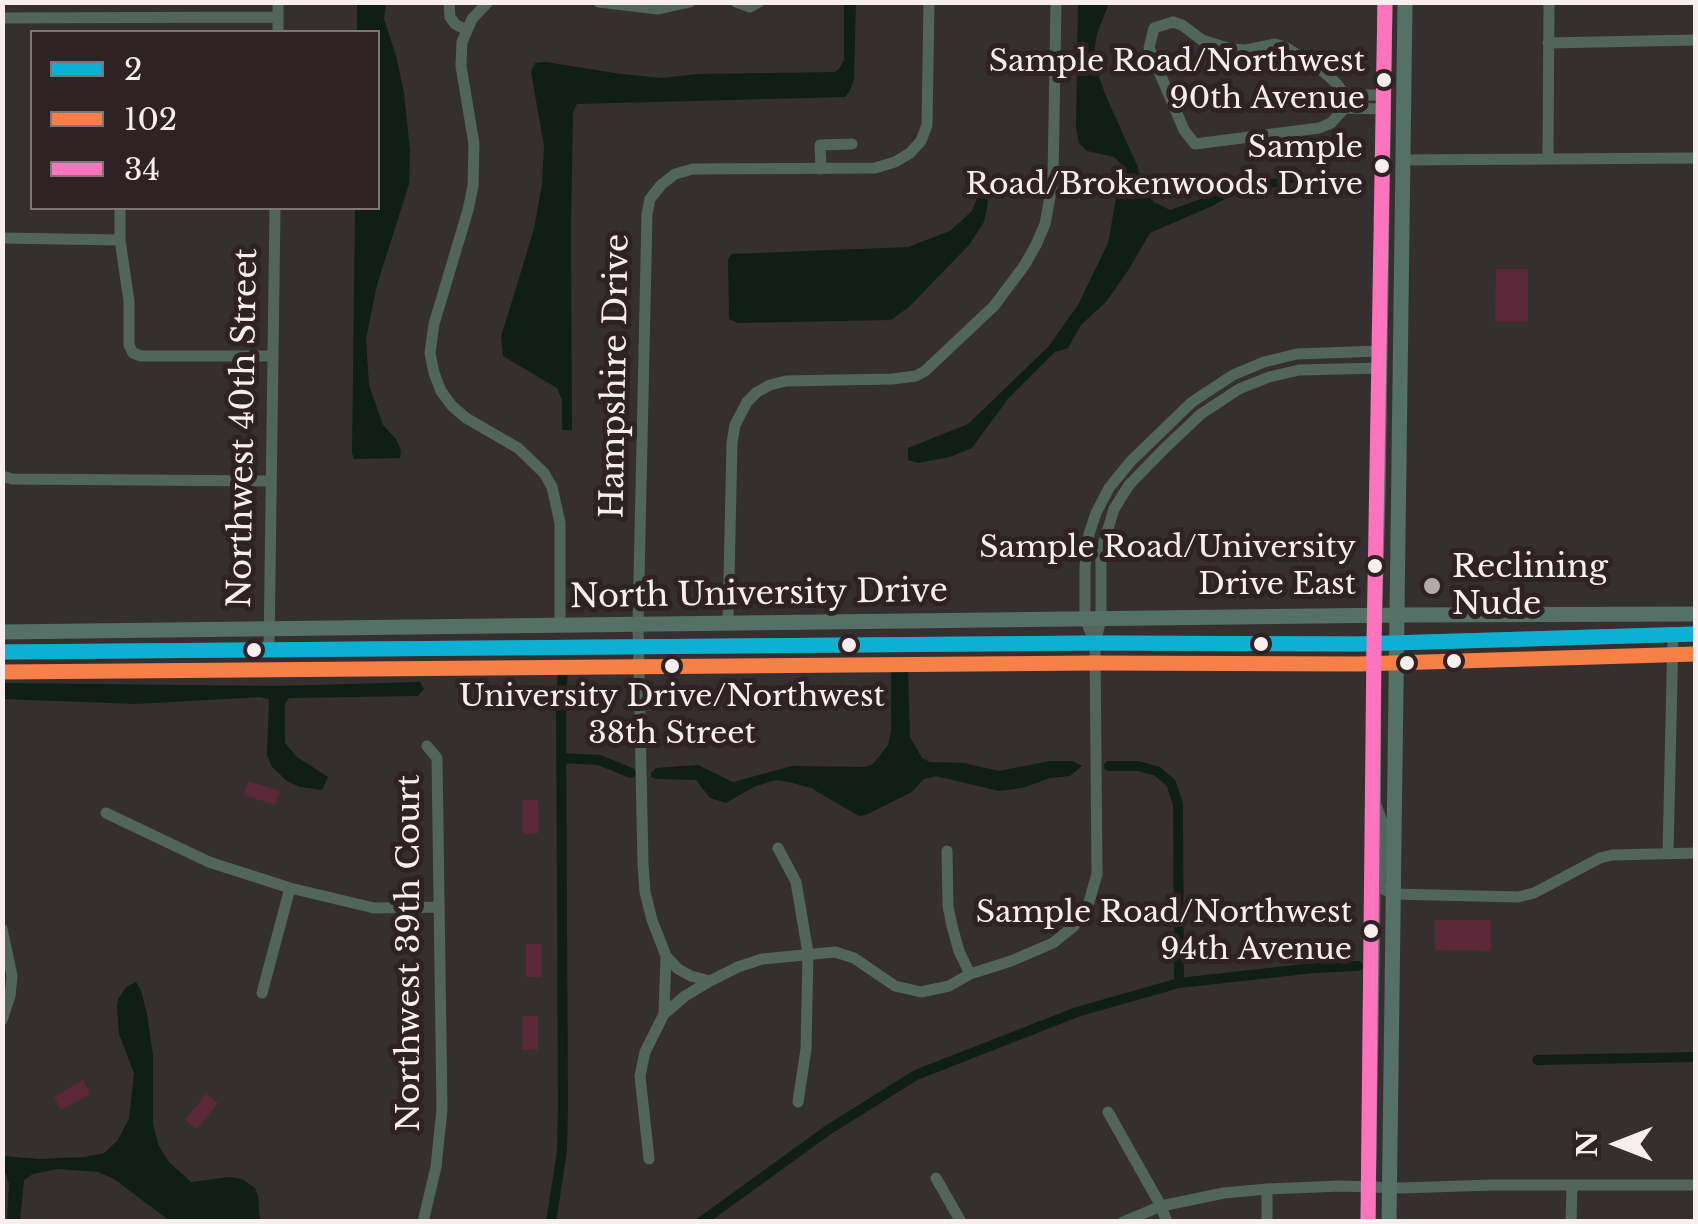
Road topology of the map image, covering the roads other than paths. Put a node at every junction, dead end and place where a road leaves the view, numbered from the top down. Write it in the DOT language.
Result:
graph roads {
  1 [pos="278,2"];
  2 [pos="449,2"];
  3 [pos="599,2"];
  4 [pos="690,2"];
  5 [pos="736,2"];
  6 [pos="759,2"];
  7 [pos="929,2"];
  8 [pos="1056,2"];
  9 [pos="1385,2"];
  10 [pos="1405,2"];
  11 [pos="1549,2"];
  12 [pos="485,3"];
  13 [pos="278,16"];
  14 [pos="120,17"];
  15 [pos="2,18"];
  16 [pos="120,30"];
  17 [pos="278,30"];
  18 [pos="1385,33"];
  19 [pos="464,36"];
  20 [pos="1696,40"];
  21 [pos="1548,42"];
  22 [pos="1344,101"];
  23 [pos="1384,102"];
  24 [pos="852,144"];
  25 [pos="1696,158"];
  26 [pos="1403,160"];
  27 [pos="1548,160"];
  28 [pos="821,168"];
  29 [pos="1382,182"];
  30 [pos="120,210"];
  31 [pos="275,210"];
  32 [pos="2,238"];
  33 [pos="120,240"];
  34 [pos="1401,295"];
  35 [pos="1380,351"];
  36 [pos="273,356"];
  37 [pos="1288,356"];
  38 [pos="1380,368"];
  39 [pos="1290,371"];
  40 [pos="1192,402"];
  41 [pos="1202,414"];
  42 [pos="1119,473"];
  43 [pos="2,476"];
  44 [pos="270,481"];
  45 [pos="1129,486"];
  46 [pos="1085,574"];
  47 [pos="1100,574"];
  48 [pos="1688,614"];
  49 [pos="1398,615"];
  50 [pos="1375,616"];
  51 [pos="1093,619"];
  52 [pos="892,620"];
  53 [pos="916,620"];
  54 [pos="728,623"];
  55 [pos="638,624"];
  56 [pos="560,626"];
  57 [pos="269,630"];
  58 [pos="2,632"];
  59 [pos="1673,634"];
  60 [pos="1696,634"];
  61 [pos="1647,635"];
  62 [pos="1398,642"];
  63 [pos="1095,643"];
  64 [pos="1374,643"];
  65 [pos="916,645"];
  66 [pos="892,646"];
  67 [pos="638,648"];
  68 [pos="269,650"];
  69 [pos="2,652"];
  70 [pos="427,746"];
  71 [pos="1374,796"];
  72 [pos="106,813"];
  73 [pos="778,848"];
  74 [pos="947,851"];
  75 [pos="1668,853"];
  76 [pos="1696,853"];
  77 [pos="290,888"];
  78 [pos="1393,894"];
  79 [pos="1373,896"];
  80 [pos="439,907"];
  81 [pos="2,929"];
  82 [pos="808,954"];
  83 [pos="666,956"];
  84 [pos="970,974"];
  85 [pos="710,981"];
  86 [pos="1392,983"];
  87 [pos="262,993"];
  88 [pos="664,1014"];
  89 [pos="2,1020"];
  90 [pos="798,1102"];
  91 [pos="1108,1112"];
  92 [pos="648,1160"];
  93 [pos="936,1178"];
  94 [pos="1368,1186"];
  95 [pos="1572,1186"];
  96 [pos="1696,1186"];
  97 [pos="1267,1188"];
  98 [pos="1389,1188"];
  99 [pos="1162,1206"];
  100 [pos="423,1222"];
  101 [pos="962,1222"];
  102 [pos="1123,1222"];
  103 [pos="1167,1222"];
  104 [pos="1267,1222"];
  105 [pos="1368,1222"];
  106 [pos="1388,1222"];
  107 [pos="1571,1222"];
  1 -- 13 [label="street"];
  2 -- 19 [label="street"];
  3 -- 4 [label="street"];
  5 -- 6 [label="street"];
  7 -- 28 [label="street, Hampshire Drive"];
  8 -- 54 [label="street"];
  9 -- 18 [label="main road"];
  10 -- 26 [label="main road"];
  11 -- 21 [label="street"];
  12 -- 19 [label="street"];
  13 -- 14 [label="street"];
  13 -- 17 [label="street"];
  14 -- 15 [label="street"];
  14 -- 16 [label="street"];
  18 -- 23 [label="main road"];
  18 -- 26 [label="main road"];
  19 -- 56 [label="street"];
  20 -- 21 [label="street"];
  21 -- 27 [label="street"];
  22 -- 22 [label="street"];
  22 -- 23 [label="street"];
  23 -- 29 [label="main road"];
  24 -- 28 [label="street"];
  25 -- 27 [label="street"];
  26 -- 27 [label="street"];
  26 -- 34 [label="main road"];
  28 -- 55 [label="street, Hampshire Drive"];
  29 -- 34 [label="main road"];
  29 -- 35 [label="main road"];
  30 -- 33 [label="street"];
  31 -- 36 [label="street, Northwest 40th Street"];
  32 -- 33 [label="street"];
  33 -- 36 [label="street"];
  34 -- 49 [label="main road"];
  35 -- 37 [label="street"];
  35 -- 38 [label="main road"];
  36 -- 44 [label="street, Northwest 40th Street"];
  37 -- 39 [label="street"];
  37 -- 40 [label="street"];
  38 -- 39 [label="street"];
  38 -- 50 [label="main road"];
  39 -- 41 [label="street"];
  40 -- 41 [label="street"];
  40 -- 42 [label="street"];
  41 -- 45 [label="street"];
  42 -- 45 [label="street"];
  42 -- 46 [label="street"];
  43 -- 44 [label="street"];
  44 -- 57 [label="street, Northwest 40th Street"];
  45 -- 47 [label="street"];
  46 -- 47 [label="street"];
  46 -- 51 [label="street"];
  47 -- 51 [label="street"];
  48 -- 49 [label="main road, North University Drive"];
  48 -- 59 [label="main road"];
  48 -- 61 [label="main road"];
  49 -- 50 [label="main road, North University Drive"];
  49 -- 62 [label="main road"];
  50 -- 51 [label="main road, North University Drive"];
  50 -- 64 [label="main road"];
  51 -- 53 [label="main road, North University Drive"];
  51 -- 63 [label="street"];
  52 -- 53 [label="main road, North University Drive"];
  52 -- 54 [label="main road, North University Drive"];
  52 -- 66 [label="main road"];
  53 -- 65 [label="main road"];
  54 -- 55 [label="main road, North University Drive"];
  55 -- 56 [label="main road, North University Drive"];
  55 -- 67 [label="street"];
  56 -- 57 [label="main road, North University Drive"];
  57 -- 58 [label="main road, North University Drive"];
  57 -- 68 [label="street, Northwest 40th Street"];
  59 -- 60 [label="main road, North University Drive"];
  59 -- 61 [label="main road, North University Drive"];
  59 -- 75 [label="street"];
  61 -- 62 [label="main road, North University Drive"];
  62 -- 64 [label="main road, North University Drive"];
  62 -- 78 [label="main road"];
  63 -- 64 [label="main road, North University Drive"];
  63 -- 65 [label="main road, North University Drive"];
  63 -- 84 [label="street"];
  64 -- 71 [label="main road"];
  65 -- 66 [label="main road, North University Drive"];
  66 -- 67 [label="main road, North University Drive"];
  67 -- 68 [label="main road, North University Drive"];
  67 -- 83 [label="street"];
  68 -- 69 [label="main road, North University Drive"];
  70 -- 80 [label="street, Northwest 39th Court"];
  71 -- 78 [label="street"];
  71 -- 79 [label="main road"];
  72 -- 77 [label="street"];
  73 -- 82 [label="street"];
  74 -- 84 [label="street"];
  75 -- 76 [label="street"];
  75 -- 78 [label="street"];
  77 -- 80 [label="street"];
  77 -- 87 [label="street"];
  78 -- 86 [label="main road"];
  79 -- 86 [label="main road"];
  79 -- 94 [label="main road"];
  80 -- 100 [label="street, Northwest 39th Court"];
  81 -- 89 [label="street"];
  82 -- 84 [label="street"];
  82 -- 85 [label="street"];
  82 -- 90 [label="street"];
  83 -- 85 [label="street"];
  83 -- 88 [label="street"];
  85 -- 88 [label="street"];
  86 -- 98 [label="main road"];
  88 -- 92 [label="street"];
  91 -- 99 [label="street"];
  93 -- 101 [label="street"];
  94 -- 97 [label="street"];
  94 -- 98 [label="street"];
  94 -- 105 [label="main road"];
  95 -- 96 [label="street"];
  95 -- 98 [label="street"];
  95 -- 107 [label="street"];
  97 -- 99 [label="street"];
  97 -- 104 [label="street"];
  98 -- 106 [label="main road"];
  99 -- 102 [label="street"];
  99 -- 103 [label="street"];
}
